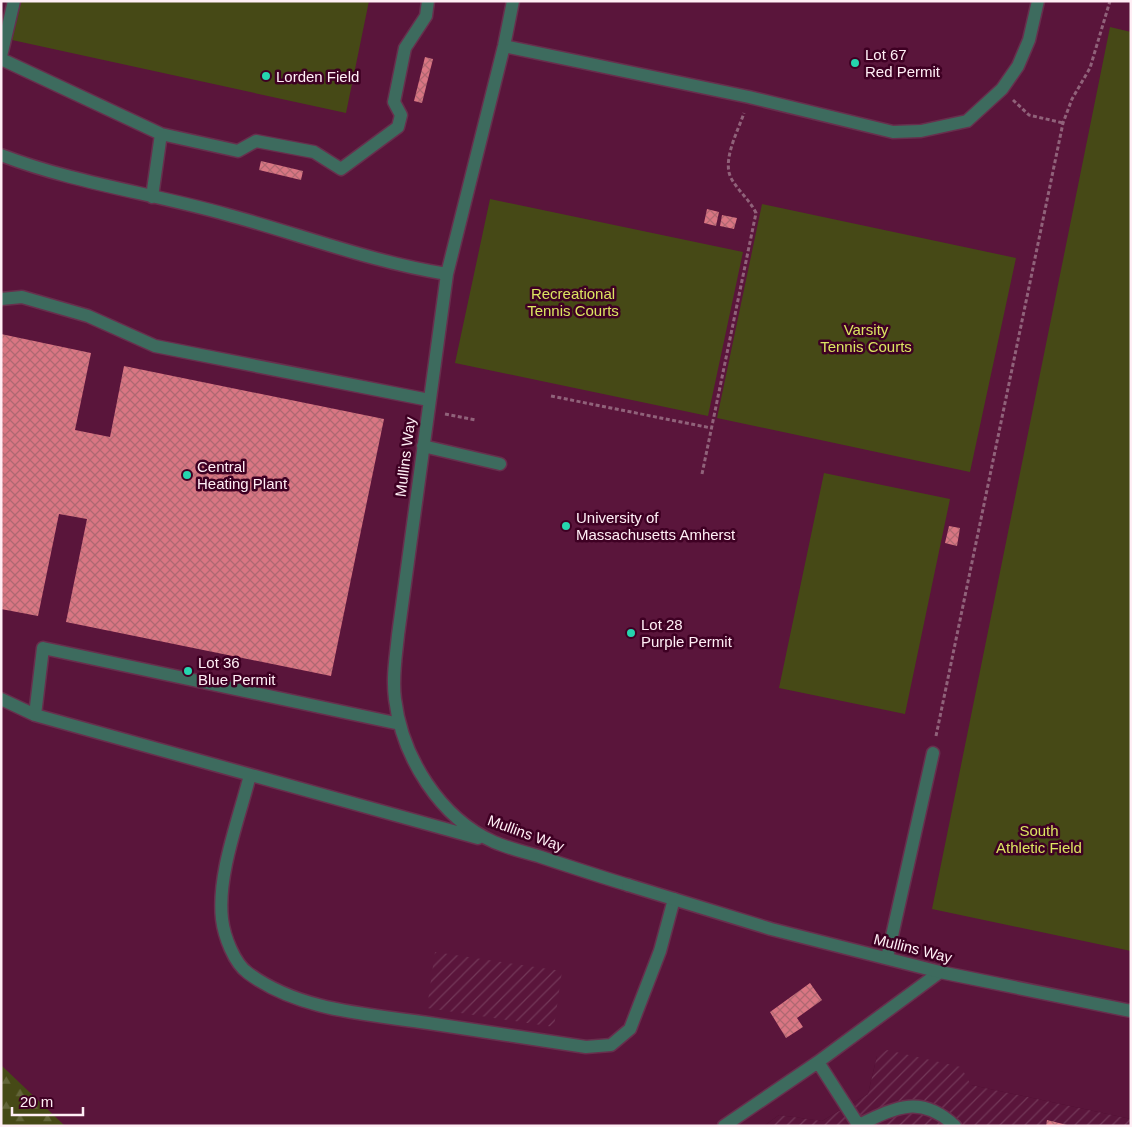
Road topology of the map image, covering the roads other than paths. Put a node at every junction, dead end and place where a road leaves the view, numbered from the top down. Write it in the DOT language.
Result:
graph roads {
  1 [pos="14,1"];
  2 [pos="428,1"];
  3 [pos="513,1"];
  4 [pos="1038,1"];
  5 [pos="504,46"];
  6 [pos="1,58"];
  7 [pos="162,134"];
  8 [pos="1,155"];
  9 [pos="152,197"];
  10 [pos="448,274"];
  11 [pos="1,299"];
  12 [pos="429,400"];
  13 [pos="423,446"];
  14 [pos="500,464"];
  15 [pos="1,699"];
  16 [pos="35,715"];
  17 [pos="400,724"];
  18 [pos="932,753"];
  19 [pos="250,775"];
  20 [pos="495,843"];
  21 [pos="674,899"];
  22 [pos="888,958"];
  23 [pos="940,972"];
  24 [pos="1131,1011"];
  25 [pos="818,1062"];
  26 [pos="859,1125"];
  27 [pos="724,1126"];
  28 [pos="955,1126"];
  1 -- 6 [label="street"];
  2 -- 7 [label="street"];
  3 -- 5 [label="street, Mullins Way"];
  4 -- 5 [label="street"];
  5 -- 10 [label="street, Mullins Way"];
  6 -- 7 [label="street"];
  7 -- 9 [label="street"];
  8 -- 9 [label="street"];
  9 -- 10 [label="street"];
  10 -- 12 [label="street, Mullins Way"];
  11 -- 12 [label="street"];
  12 -- 13 [label="street, Mullins Way"];
  13 -- 14 [label="street"];
  13 -- 17 [label="street, Mullins Way"];
  15 -- 16 [label="street"];
  16 -- 17 [label="street"];
  16 -- 19 [label="street"];
  17 -- 20 [label="street, Mullins Way"];
  18 -- 22 [label="street"];
  19 -- 20 [label="street"];
  19 -- 21 [label="street"];
  20 -- 21 [label="street, Mullins Way"];
  21 -- 22 [label="street, Mullins Way"];
  22 -- 23 [label="street, Mullins Way"];
  23 -- 24 [label="street, Mullins Way"];
  23 -- 25 [label="street"];
  25 -- 26 [label="street"];
  25 -- 27 [label="street"];
  26 -- 28 [label="street"];
}
